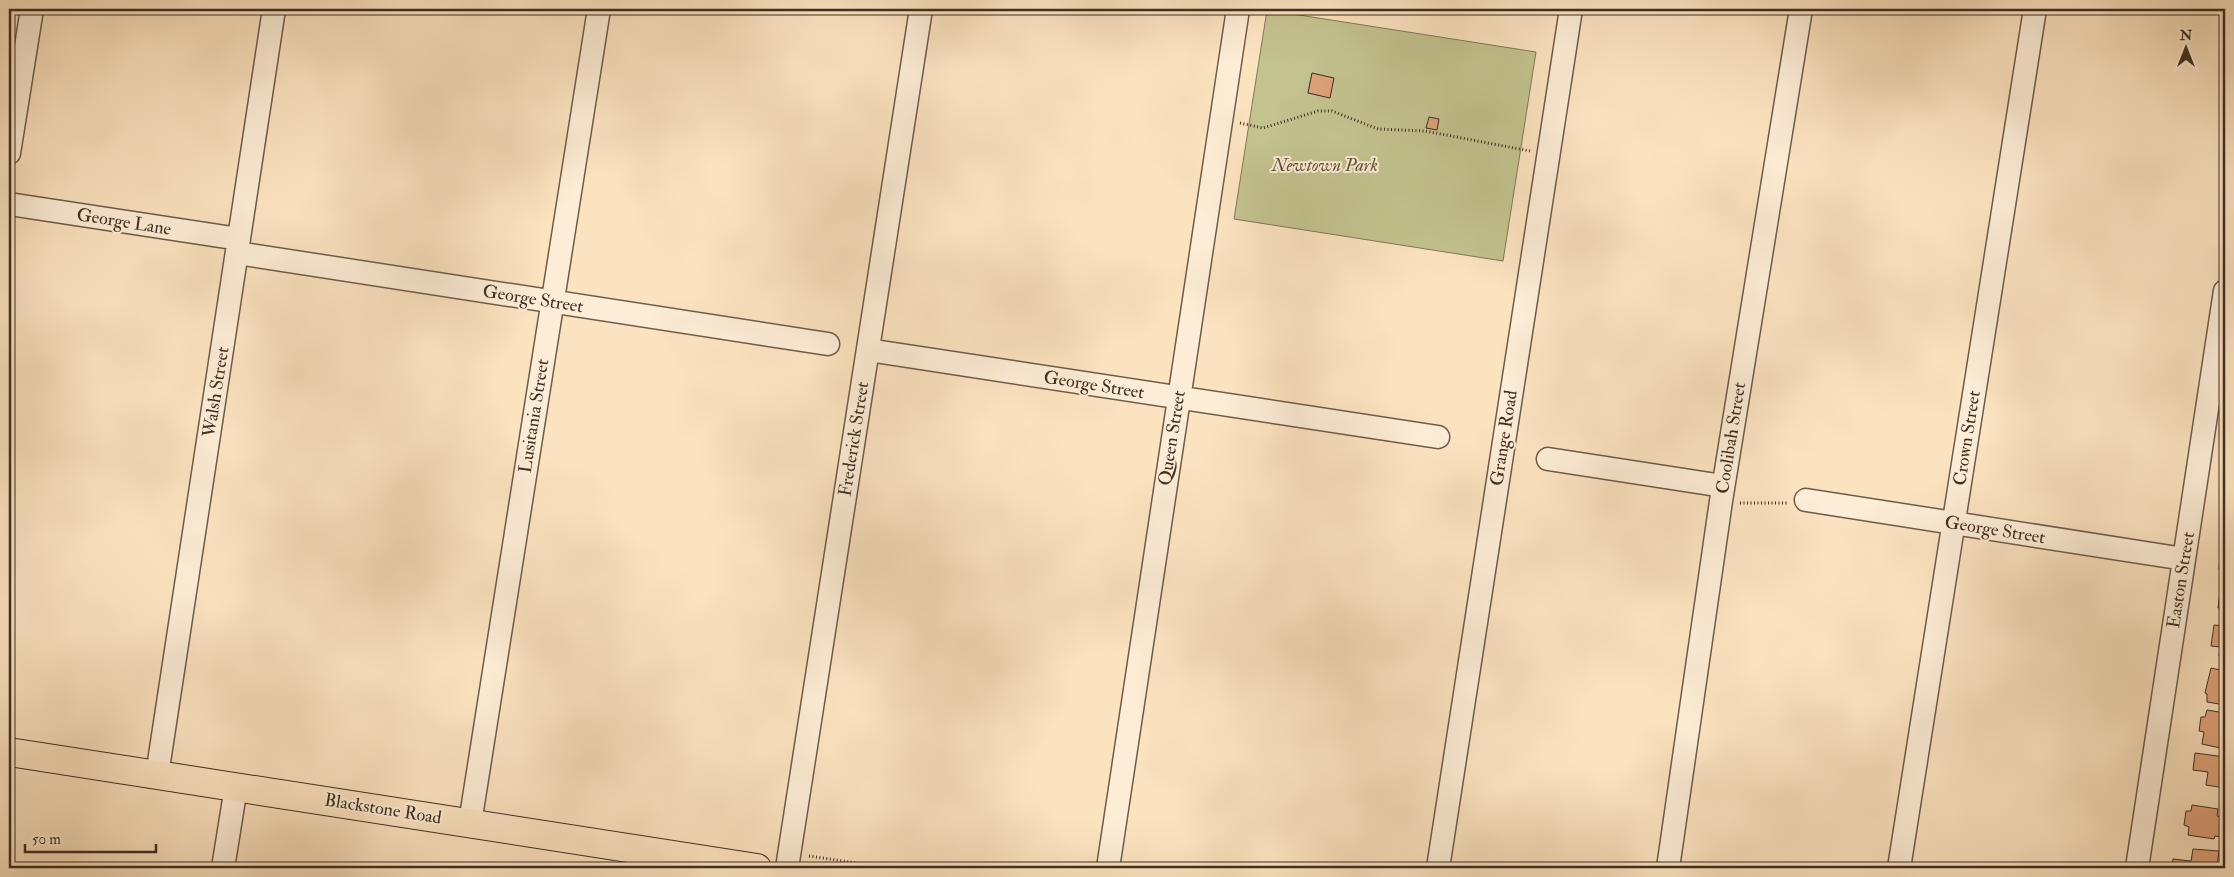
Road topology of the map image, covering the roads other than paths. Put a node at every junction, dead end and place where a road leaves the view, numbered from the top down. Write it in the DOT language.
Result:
graph roads {
  1 [pos="32,9"];
  2 [pos="274,9"];
  3 [pos="599,9"];
  4 [pos="921,9"];
  5 [pos="1238,9"];
  6 [pos="1571,9"];
  7 [pos="1801,9"];
  8 [pos="2035,9"];
  9 [pos="9,153"];
  10 [pos="9,204"];
  11 [pos="238,246"];
  12 [pos="2225,291"];
  13 [pos="552,302"];
  14 [pos="828,344"];
  15 [pos="868,350"];
  16 [pos="1178,398"];
  17 [pos="1438,438"];
  18 [pos="1548,459"];
  19 [pos="1722,494"];
  20 [pos="1806,500"];
  21 [pos="1954,523"];
  22 [pos="2184,559"];
  23 [pos="9,752"];
  24 [pos="157,775"];
  25 [pos="236,787"];
  26 [pos="470,823"];
  27 [pos="223,868"];
  28 [pos="757,868"];
  29 [pos="787,868"];
  30 [pos="1108,868"];
  31 [pos="1438,868"];
  32 [pos="1668,868"];
  33 [pos="1899,868"];
  34 [pos="2137,868"];
  1 -- 9 [label="street"];
  2 -- 11 [label="street, Walsh Street"];
  3 -- 13 [label="street, Lusitania Street"];
  4 -- 15 [label="street, Frederick Street"];
  5 -- 16 [label="street, Queen Street"];
  6 -- 31 [label="street, Grange Road"];
  7 -- 19 [label="street, Coolibah Street"];
  8 -- 21 [label="street, Crown Street"];
  10 -- 11 [label="street, George Lane"];
  11 -- 13 [label="street, George Street"];
  11 -- 24 [label="street, Walsh Street"];
  12 -- 22 [label="street, Easton Street"];
  13 -- 14 [label="street, George Street"];
  13 -- 26 [label="street, Lusitania Street"];
  15 -- 16 [label="street, George Street"];
  15 -- 29 [label="street, Frederick Street"];
  16 -- 17 [label="street, George Street"];
  16 -- 30 [label="street, Queen Street"];
  18 -- 19 [label="street"];
  19 -- 32 [label="street, Coolibah Street"];
  20 -- 21 [label="street, George Street"];
  21 -- 22 [label="street, George Street"];
  21 -- 33 [label="street, Crown Street"];
  22 -- 34 [label="street, Easton Street"];
  23 -- 24 [label="main road, Blackstone Road"];
  24 -- 25 [label="main road, Blackstone Road"];
  25 -- 26 [label="main road, Blackstone Road"];
  25 -- 27 [label="street"];
  26 -- 28 [label="main road, Blackstone Road"];
}
